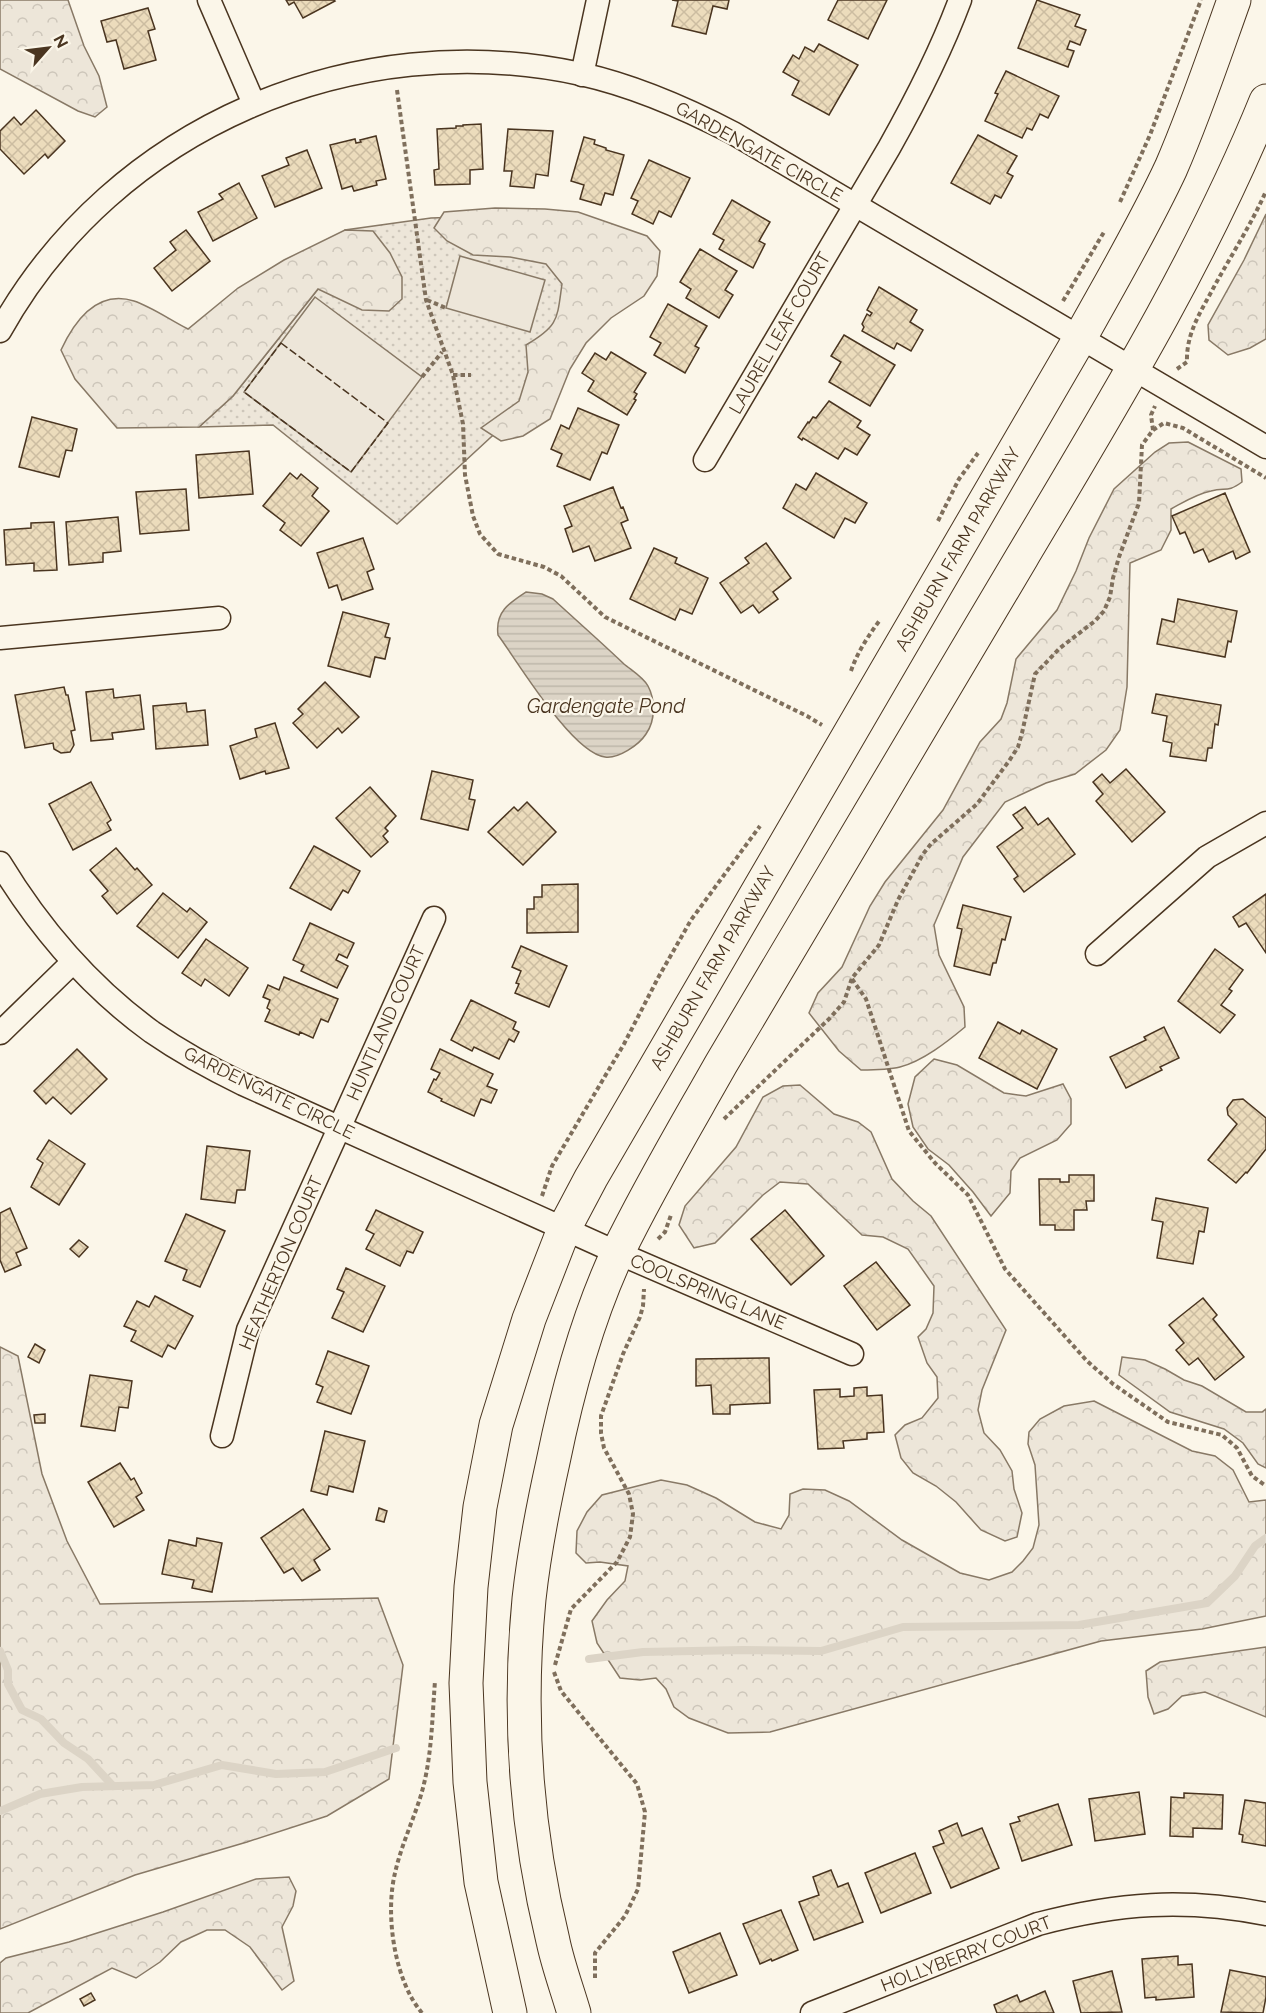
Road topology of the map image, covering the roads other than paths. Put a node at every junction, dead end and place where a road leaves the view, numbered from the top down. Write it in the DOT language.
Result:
graph roads {
  1 [pos="209,0"];
  2 [pos="598,0"];
  3 [pos="960,0"];
  4 [pos="1234,0"];
  5 [pos="582,75"];
  6 [pos="1266,101"];
  7 [pos="254,104"];
  8 [pos="855,205"];
  9 [pos="0,331"];
  10 [pos="1080,338"];
  11 [pos="1133,370"];
  12 [pos="1266,447"];
  13 [pos="705,460"];
  14 [pos="219,618"];
  15 [pos="0,638"];
  16 [pos="1266,824"];
  17 [pos="0,863"];
  18 [pos="434,918"];
  19 [pos="1096,954"];
  20 [pos="73,962"];
  21 [pos="0,1033"];
  22 [pos="339,1128"];
  23 [pos="564,1229"];
  24 [pos="618,1253"];
  25 [pos="852,1354"];
  26 [pos="222,1436"];
  27 [pos="1266,1914"];
  28 [pos="510,2013"];
  29 [pos="574,2013"];
  30 [pos="812,2013"];
  1 -- 7 [label="street"];
  2 -- 5 [label="street"];
  3 -- 8 [label="street, LAUREL LEAF COURT"];
  4 -- 10 [label="main road, ASHBURN FARM PARKWAY"];
  5 -- 7 [label="street, GARDENGATE CIRCLE"];
  5 -- 8 [label="street, GARDENGATE CIRCLE"];
  6 -- 11 [label="main road"];
  7 -- 9 [label="street, GARDENGATE CIRCLE"];
  8 -- 10 [label="street, GARDENGATE CIRCLE"];
  8 -- 13 [label="street, LAUREL LEAF COURT"];
  10 -- 11 [label="street, GARDENGATE CIRCLE"];
  10 -- 23 [label="main road, ASHBURN FARM PARKWAY"];
  11 -- 12 [label="street, GARDENGATE CIRCLE"];
  11 -- 24 [label="main road"];
  14 -- 15 [label="street"];
  16 -- 19 [label="street"];
  17 -- 20 [label="street, GARDENGATE CIRCLE"];
  18 -- 22 [label="street, HUNTLAND COURT"];
  20 -- 21 [label="street"];
  20 -- 22 [label="street, GARDENGATE CIRCLE"];
  22 -- 23 [label="street, GARDENGATE CIRCLE"];
  22 -- 26 [label="street, HEATHERTON COURT"];
  23 -- 24 [label="street, COOLSPRING LANE"];
  23 -- 28 [label="main road, ASHBURN FARM PARKWAY"];
  24 -- 25 [label="street, COOLSPRING LANE"];
  24 -- 29 [label="main road"];
  27 -- 30 [label="street, HOLLYBERRY COURT"];
}
